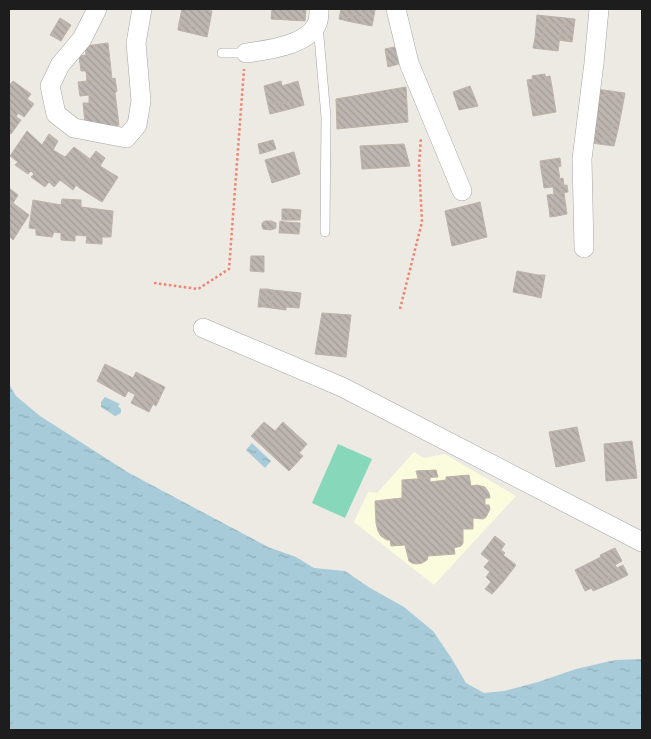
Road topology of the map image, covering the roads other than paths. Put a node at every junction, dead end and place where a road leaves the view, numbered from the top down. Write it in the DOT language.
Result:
graph roads {
  1 [pos="98,9"];
  2 [pos="142,9"];
  3 [pos="396,9"];
  4 [pos="599,9"];
  5 [pos="319,15"];
  6 [pos="222,53"];
  7 [pos="246,53"];
  8 [pos="462,191"];
  9 [pos="325,232"];
  10 [pos="584,248"];
  11 [pos="203,328"];
  12 [pos="642,542"];
  1 -- 2 [label="street"];
  3 -- 8 [label="street"];
  4 -- 10 [label="street"];
  5 -- 7 [label="street"];
  5 -- 9 [label="lane"];
  6 -- 7 [label="lane"];
  11 -- 12 [label="street"];
}
